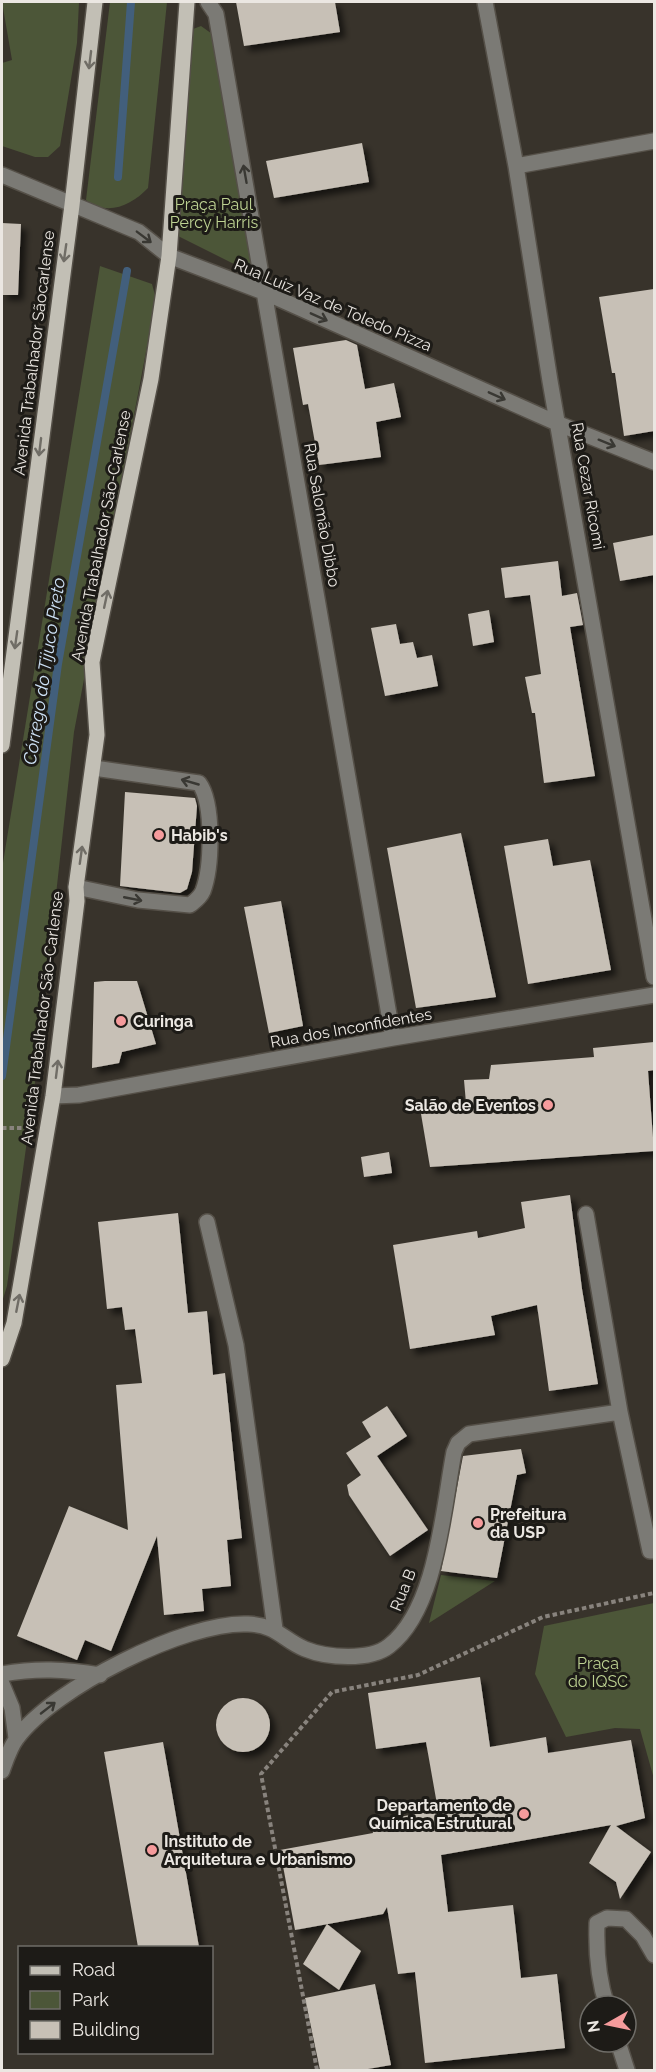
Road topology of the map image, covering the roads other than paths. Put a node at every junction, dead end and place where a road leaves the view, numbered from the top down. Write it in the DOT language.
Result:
graph roads {
  1 [pos="96,2"];
  2 [pos="187,2"];
  3 [pos="208,2"];
  4 [pos="485,2"];
  5 [pos="654,141"];
  6 [pos="516,166"];
  7 [pos="2,175"];
  8 [pos="72,205"];
  9 [pos="169,256"];
  10 [pos="266,293"];
  11 [pos="559,424"];
  12 [pos="654,462"];
  13 [pos="2,745"];
  14 [pos="94,768"];
  15 [pos="76,887"];
  16 [pos="654,977"];
  17 [pos="654,995"];
  18 [pos="393,1038"];
  19 [pos="53,1096"];
  20 [pos="586,1214"];
  21 [pos="207,1222"];
  22 [pos="2,1359"];
  23 [pos="620,1412"];
  24 [pos="654,1551"];
  25 [pos="275,1629"];
  26 [pos="2,1674"];
  27 [pos="100,1675"];
  28 [pos="2,1684"];
  29 [pos="16,1738"];
  30 [pos="2,1771"];
  31 [pos="654,1955"];
  32 [pos="603,1994"];
  33 [pos="622,2054"];
  34 [pos="627,2070"];
  1 -- 8 [label="main road, Avenida Trabalhador Sãocarlense, one-way"];
  2 -- 9 [label="main road, Avenida Trabalhador São-Carlense"];
  10 -- 3 [label="street, Rua Salomão Dibbo, one-way"];
  4 -- 6 [label="street, Rua Cezar Ricomi"];
  5 -- 6 [label="street"];
  6 -- 11 [label="street, Rua Cezar Ricomi"];
  7 -- 8 [label="street, Rua Luiz Vaz de Toledo Pizza"];
  8 -- 9 [label="street, Rua Luiz Vaz de Toledo Pizza, one-way"];
  8 -- 13 [label="main road, Avenida Trabalhador Sãocarlense, one-way"];
  9 -- 10 [label="street, Rua Luiz Vaz de Toledo Pizza"];
  14 -- 9 [label="main road, Avenida Trabalhador São-Carlense, one-way"];
  10 -- 11 [label="street, Rua Luiz Vaz de Toledo Pizza, one-way"];
  10 -- 18 [label="street, Rua Salomão Dibbo"];
  11 -- 12 [label="street, Rua Luiz Vaz de Toledo Pizza, one-way"];
  11 -- 16 [label="street, Rua Cezar Ricomi"];
  15 -- 14 [label="main road, Avenida Trabalhador São-Carlense, one-way"];
  15 -- 14 [label="street, one-way"];
  19 -- 15 [label="main road, Avenida Trabalhador São-Carlense, one-way"];
  17 -- 18 [label="street, Rua dos Inconfidentes"];
  18 -- 19 [label="street, Rua dos Inconfidentes"];
  22 -- 19 [label="main road, Avenida Trabalhador São-Carlense, one-way"];
  20 -- 23 [label="street"];
  21 -- 25 [label="street"];
  23 -- 24 [label="street"];
  23 -- 25 [label="street, Rua B"];
  25 -- 27 [label="street, Rua B"];
  26 -- 27 [label="street"];
  29 -- 27 [label="street, Rua B, one-way"];
  28 -- 29 [label="street"];
  29 -- 30 [label="street, Rua B"];
  31 -- 32 [label="street"];
  33 -- 34 [label="street"];
}
